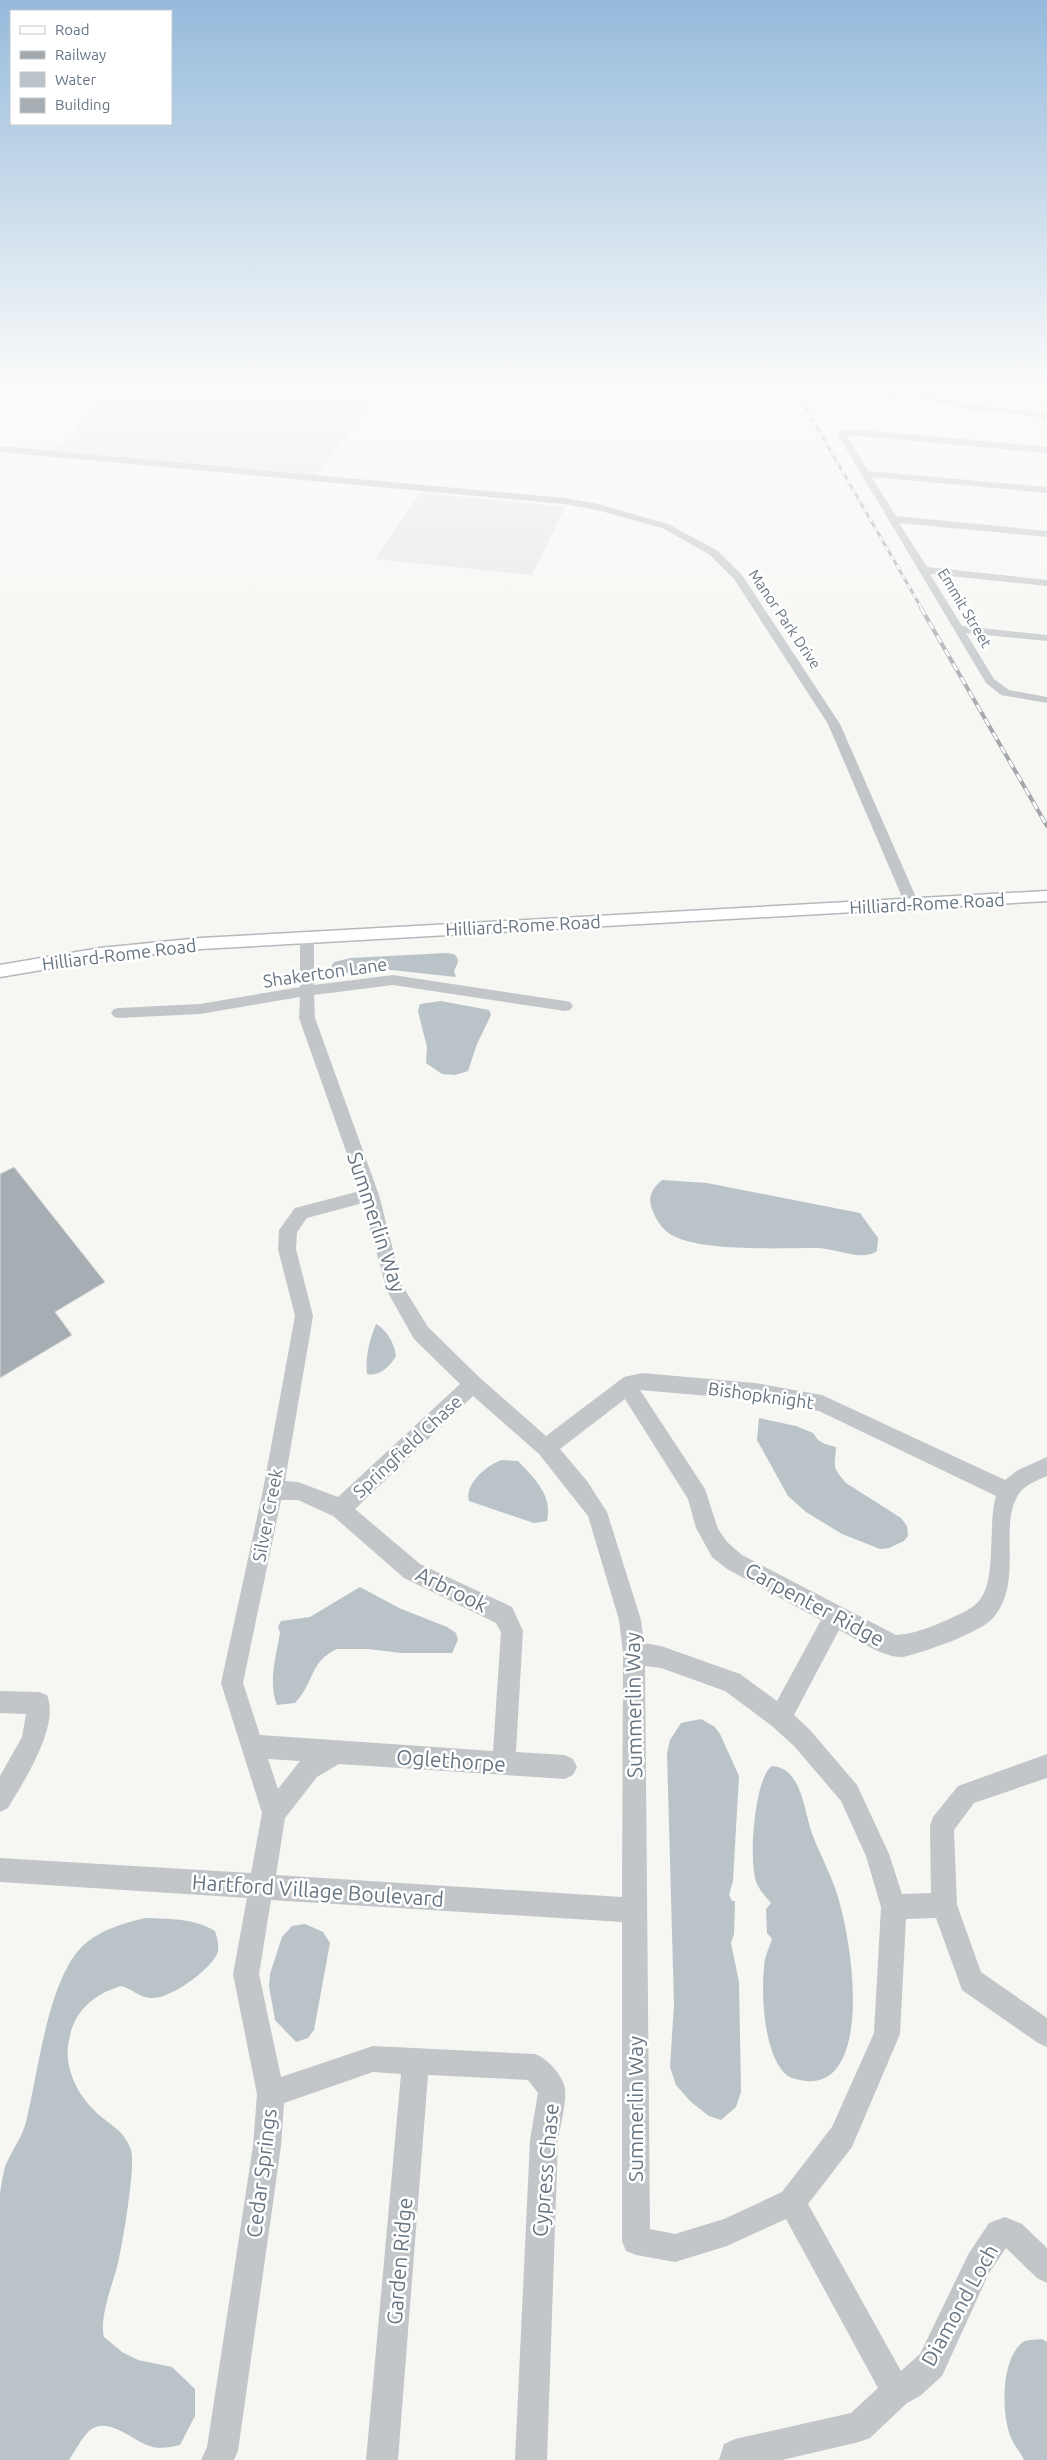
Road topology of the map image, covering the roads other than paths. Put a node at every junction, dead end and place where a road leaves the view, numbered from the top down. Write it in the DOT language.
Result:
graph roads {
  1 [pos="540,499"];
  2 [pos="881,499"];
  3 [pos="893,519"];
  4 [pos="1047,534"];
  5 [pos="925,570"];
  6 [pos="1047,583"];
  7 [pos="960,630"];
  8 [pos="1047,638"];
  9 [pos="1047,700"];
  10 [pos="1047,896"];
  11 [pos="912,904"];
  12 [pos="307,937"];
  13 [pos="0,971"];
  14 [pos="306,990"];
  15 [pos="565,1006"];
  16 [pos="119,1013"];
  17 [pos="370,1196"];
  18 [pos="473,1384"];
  19 [pos="627,1386"];
  20 [pos="546,1448"];
  21 [pos="1047,1466"];
  22 [pos="273,1490"];
  23 [pos="1009,1492"];
  24 [pos="340,1509"];
  25 [pos="835,1616"];
  26 [pos="634,1653"];
  27 [pos="0,1702"];
  28 [pos="780,1718"];
  29 [pos="252,1746"];
  30 [pos="336,1752"];
  31 [pos="504,1764"];
  32 [pos="1047,1766"];
  33 [pos="565,1767"];
  34 [pos="0,1800"];
  35 [pos="274,1813"];
  36 [pos="0,1870"];
  37 [pos="263,1886"];
  38 [pos="944,1905"];
  39 [pos="894,1908"];
  40 [pos="635,1910"];
  41 [pos="1047,2034"];
  42 [pos="416,2061"];
  43 [pos="271,2094"];
  44 [pos="792,2202"];
  45 [pos="1047,2268"];
  46 [pos="896,2392"];
  47 [pos="217,2460"];
  48 [pos="382,2460"];
  49 [pos="531,2460"];
  50 [pos="736,2460"];
  1 -- 11 [label="street, Manor Park Drive"];
  2 -- 3 [label="street, Emmit Street"];
  3 -- 4 [label="street"];
  3 -- 5 [label="street, Emmit Street"];
  5 -- 6 [label="street"];
  5 -- 7 [label="street, Emmit Street"];
  7 -- 8 [label="street"];
  7 -- 9 [label="street, Emmit Street"];
  10 -- 11 [label="main road, Hilliard-Rome Road"];
  11 -- 12 [label="main road, Hilliard-Rome Road"];
  12 -- 13 [label="main road, Hilliard-Rome Road"];
  12 -- 14 [label="street, Summerlin Way"];
  14 -- 15 [label="street, Shakerton Lane"];
  14 -- 16 [label="street, Shakerton Lane"];
  14 -- 17 [label="street, Summerlin Way"];
  17 -- 18 [label="street, Summerlin Way"];
  17 -- 22 [label="street, Silver Creek"];
  18 -- 20 [label="street, Summerlin Way"];
  18 -- 24 [label="street, Springfield Chase"];
  19 -- 20 [label="street, Bishopknight"];
  19 -- 23 [label="street, Bishopknight"];
  19 -- 25 [label="street, Carpenter Ridge"];
  20 -- 26 [label="street, Summerlin Way"];
  21 -- 23 [label="street"];
  22 -- 24 [label="street, Arbrook"];
  22 -- 29 [label="street, Silver Creek"];
  23 -- 25 [label="street, Carpenter Ridge"];
  24 -- 31 [label="street, Arbrook"];
  25 -- 28 [label="street"];
  26 -- 28 [label="street"];
  26 -- 40 [label="street, Summerlin Way"];
  27 -- 34 [label="street"];
  28 -- 39 [label="street"];
  29 -- 30 [label="street, Oglethorpe"];
  29 -- 35 [label="street, Silver Creek"];
  30 -- 31 [label="street, Oglethorpe"];
  30 -- 35 [label="street"];
  31 -- 33 [label="street, Oglethorpe"];
  32 -- 38 [label="street"];
  35 -- 37 [label="street, Silver Creek"];
  36 -- 37 [label="street, Hartford Village Boulevard"];
  37 -- 40 [label="street, Hartford Village Boulevard"];
  37 -- 43 [label="street, Cedar Springs"];
  38 -- 39 [label="street"];
  38 -- 41 [label="street"];
  39 -- 44 [label="street"];
  40 -- 44 [label="street, Summerlin Way"];
  42 -- 43 [label="street, Cypress Chase"];
  42 -- 48 [label="street, Garden Ridge"];
  42 -- 49 [label="street, Cypress Chase"];
  43 -- 47 [label="street, Cedar Springs"];
  44 -- 46 [label="street"];
  45 -- 46 [label="street, Diamond Loch"];
  46 -- 50 [label="street"];
}
